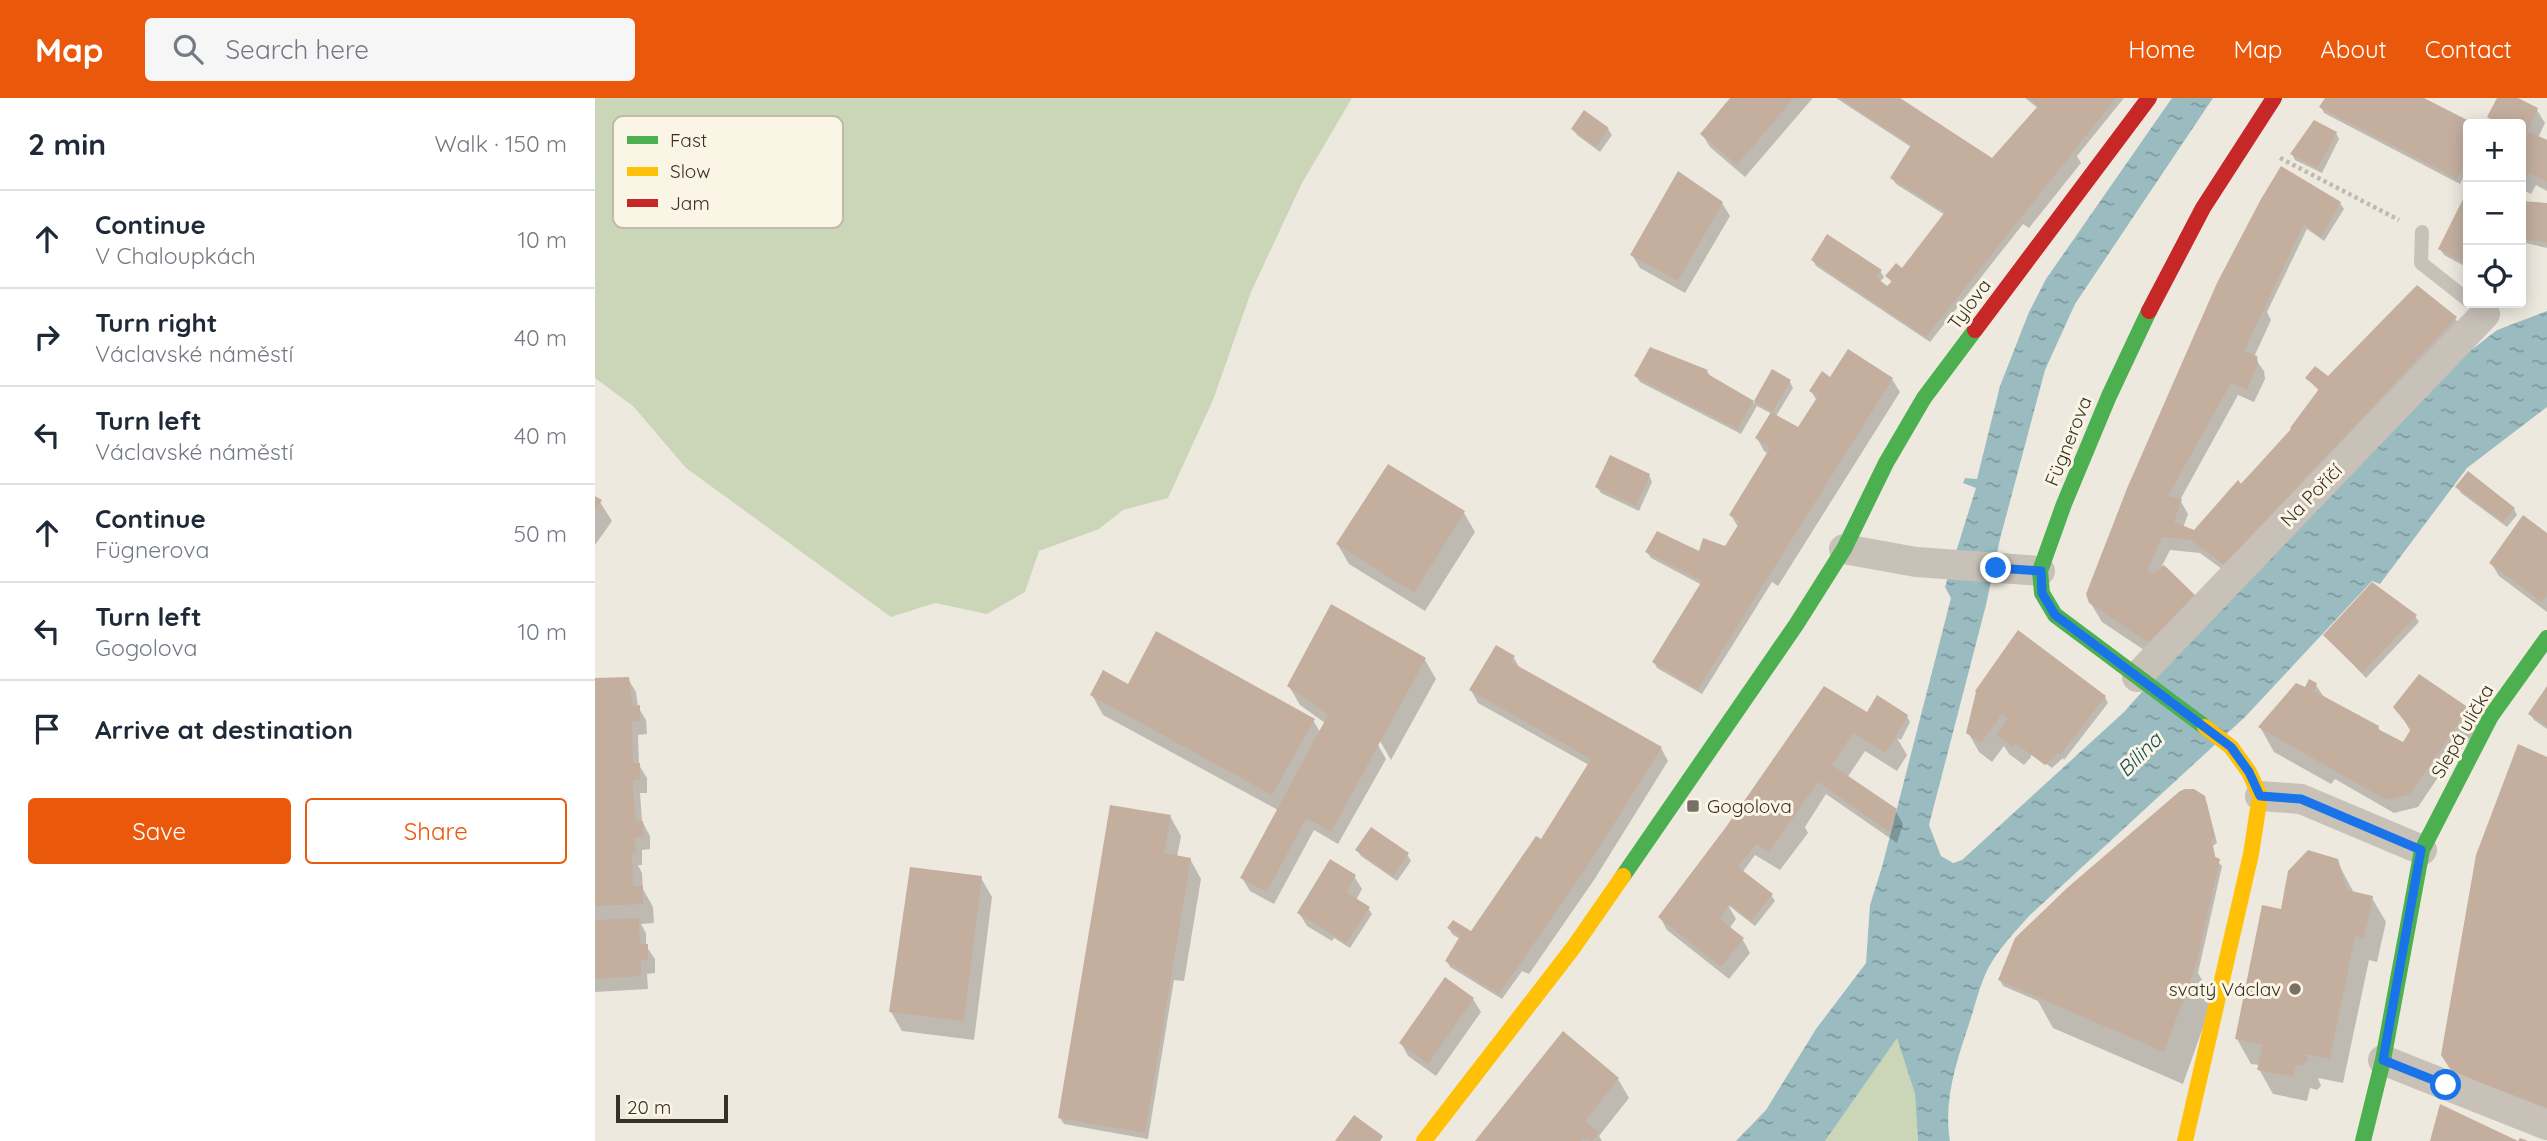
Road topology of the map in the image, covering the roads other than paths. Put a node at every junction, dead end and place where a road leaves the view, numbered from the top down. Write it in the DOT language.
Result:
graph roads {
  1 [pos="2149,98"];
  2 [pos="2274,98"];
  3 [pos="2422,232"];
  4 [pos="2463,296"];
  5 [pos="2473,308"];
  6 [pos="1843,549"];
  7 [pos="2041,571"];
  8 [pos="2547,638"];
  9 [pos="2137,677"];
  10 [pos="2260,796"];
  11 [pos="2421,850"];
  12 [pos="2383,1060"];
  13 [pos="2547,1125"];
  14 [pos="1424,1141"];
  15 [pos="2185,1141"];
  16 [pos="2363,1141"];
  1 -- 6 [label="street, Tylova"];
  2 -- 7 [label="street, Fügnerova"];
  3 -- 4 [label="lane"];
  5 -- 9 [label="street, Na Poříčí"];
  6 -- 7 [label="street"];
  6 -- 14 [label="street"];
  7 -- 9 [label="street"];
  8 -- 11 [label="street, Slepá ulička"];
  9 -- 10 [label="street"];
  10 -- 11 [label="street"];
  10 -- 15 [label="street"];
  11 -- 12 [label="street, Slepá ulička"];
  12 -- 13 [label="street"];
  12 -- 16 [label="street, Slepá ulička"];
}
